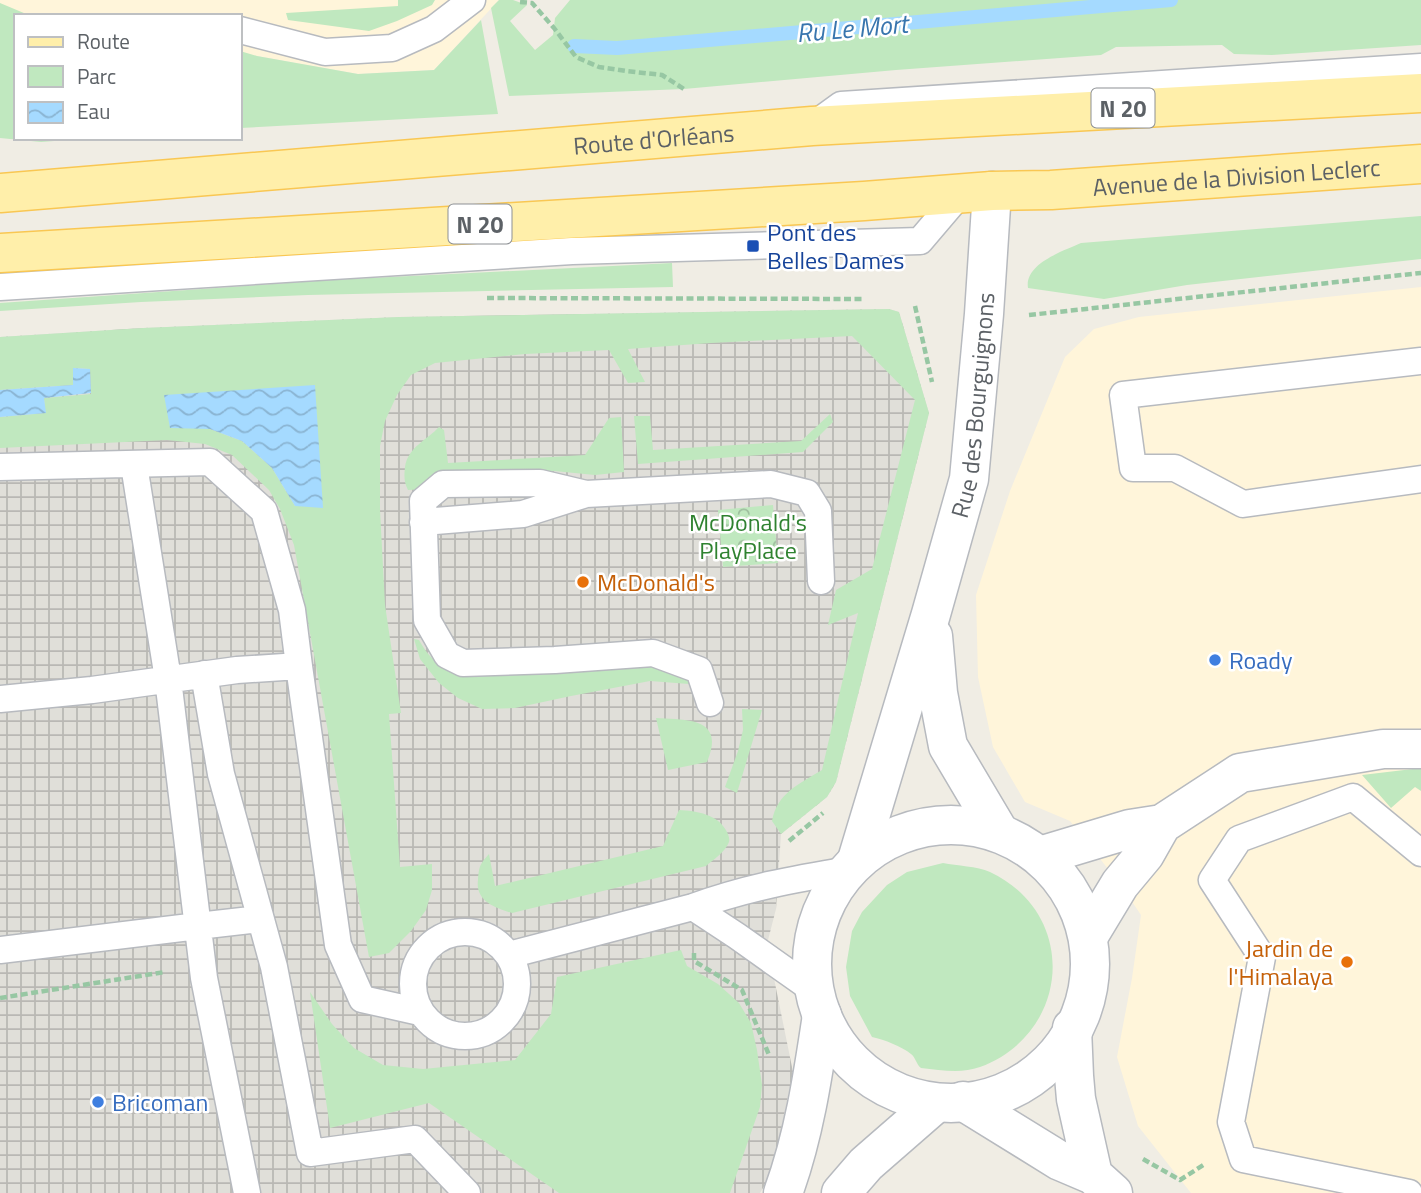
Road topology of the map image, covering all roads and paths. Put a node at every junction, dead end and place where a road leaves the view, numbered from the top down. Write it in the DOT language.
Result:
graph roads {
  1 [pos="472,0"];
  2 [pos="520,2"];
  3 [pos="242,31"];
  4 [pos="1421,67"];
  5 [pos="684,89"];
  6 [pos="1421,93"];
  7 [pos="812,126"];
  8 [pos="1421,164"];
  9 [pos="0,167"];
  10 [pos="69,189"];
  11 [pos="0,193"];
  12 [pos="976,193"];
  13 [pos="0,253"];
  14 [pos="1421,273"];
  15 [pos="0,287"];
  16 [pos="485,298"];
  17 [pos="864,299"];
  18 [pos="915,306"];
  19 [pos="1024,315"];
  20 [pos="1421,361"];
  21 [pos="934,392"];
  22 [pos="134,465"];
  23 [pos="0,467"];
  24 [pos="1421,479"];
  25 [pos="586,494"];
  26 [pos="423,522"];
  27 [pos="821,582"];
  28 [pos="931,614"];
  29 [pos="299,666"];
  30 [pos="204,674"];
  31 [pos="168,680"];
  32 [pos="0,699"];
  33 [pos="710,703"];
  34 [pos="1421,749"];
  35 [pos="833,805"];
  36 [pos="1162,824"];
  37 [pos="999,832"];
  38 [pos="783,846"];
  39 [pos="1421,853"];
  40 [pos="1040,856"];
  41 [pos="853,865"];
  42 [pos="693,907"];
  43 [pos="260,919"];
  44 [pos="198,926"];
  45 [pos="1087,937"];
  46 [pos="0,950"];
  47 [pos="509,955"];
  48 [pos="203,966"];
  49 [pos="0,999"];
  50 [pos="818,1004"];
  51 [pos="421,1012"];
  52 [pos="1072,1028"];
  53 [pos="773,1066"];
  54 [pos="949,1102"];
  55 [pos="1238,1143"];
  56 [pos="1103,1184"];
  57 [pos="247,1193"];
  58 [pos="467,1193"];
  59 [pos="783,1193"];
  60 [pos="841,1193"];
  61 [pos="1409,1193"];
  1 -- 3 [label="lane"];
  2 -- 5 [label="path"];
  4 -- 7 [label="lane"];
  6 -- 7 [label="main road, Route d'Orléans / N 20"];
  7 -- 10 [label="main road, Route d'Orléans / N 20"];
  8 -- 12 [label="main road, Avenue de la Division Leclerc / N 20"];
  9 -- 10 [label="main road"];
  10 -- 11 [label="main road, Route d'Orléans / N 20"];
  12 -- 13 [label="main road, N 20"];
  12 -- 15 [label="lane"];
  12 -- 28 [label="street, Rue des Bourguignons"];
  14 -- 19 [label="path"];
  16 -- 17 [label="path"];
  18 -- 21 [label="path"];
  20 -- 24 [label="lane"];
  22 -- 23 [label="lane"];
  22 -- 29 [label="lane"];
  22 -- 31 [label="lane"];
  25 -- 26 [label="lane"];
  25 -- 26 [label="lane"];
  25 -- 27 [label="lane"];
  26 -- 33 [label="lane"];
  28 -- 37 [label="street, Rue des Bourguignons"];
  28 -- 41 [label="street, Rue des Bourguignons"];
  29 -- 30 [label="lane"];
  29 -- 51 [label="lane"];
  30 -- 31 [label="lane"];
  30 -- 43 [label="lane"];
  31 -- 32 [label="lane"];
  31 -- 44 [label="lane"];
  34 -- 36 [label="street"];
  35 -- 38 [label="path"];
  36 -- 40 [label="street"];
  36 -- 45 [label="street"];
  37 -- 40 [label="street"];
  37 -- 41 [label="street"];
  39 -- 55 [label="lane"];
  40 -- 45 [label="street"];
  41 -- 42 [label="lane"];
  41 -- 50 [label="street"];
  42 -- 47 [label="lane"];
  42 -- 50 [label="lane"];
  42 -- 53 [label="path"];
  43 -- 44 [label="lane"];
  43 -- 58 [label="lane"];
  44 -- 46 [label="lane"];
  44 -- 48 [label="lane"];
  45 -- 52 [label="street"];
  47 -- 51 [label="lane"];
  47 -- 51 [label="lane"];
  48 -- 49 [label="path"];
  48 -- 57 [label="lane"];
  50 -- 54 [label="street"];
  50 -- 59 [label="street"];
  52 -- 54 [label="street"];
  52 -- 56 [label="street"];
  54 -- 56 [label="street"];
  54 -- 60 [label="street"];
  55 -- 56 [label="path"];
  55 -- 61 [label="lane"];
}
